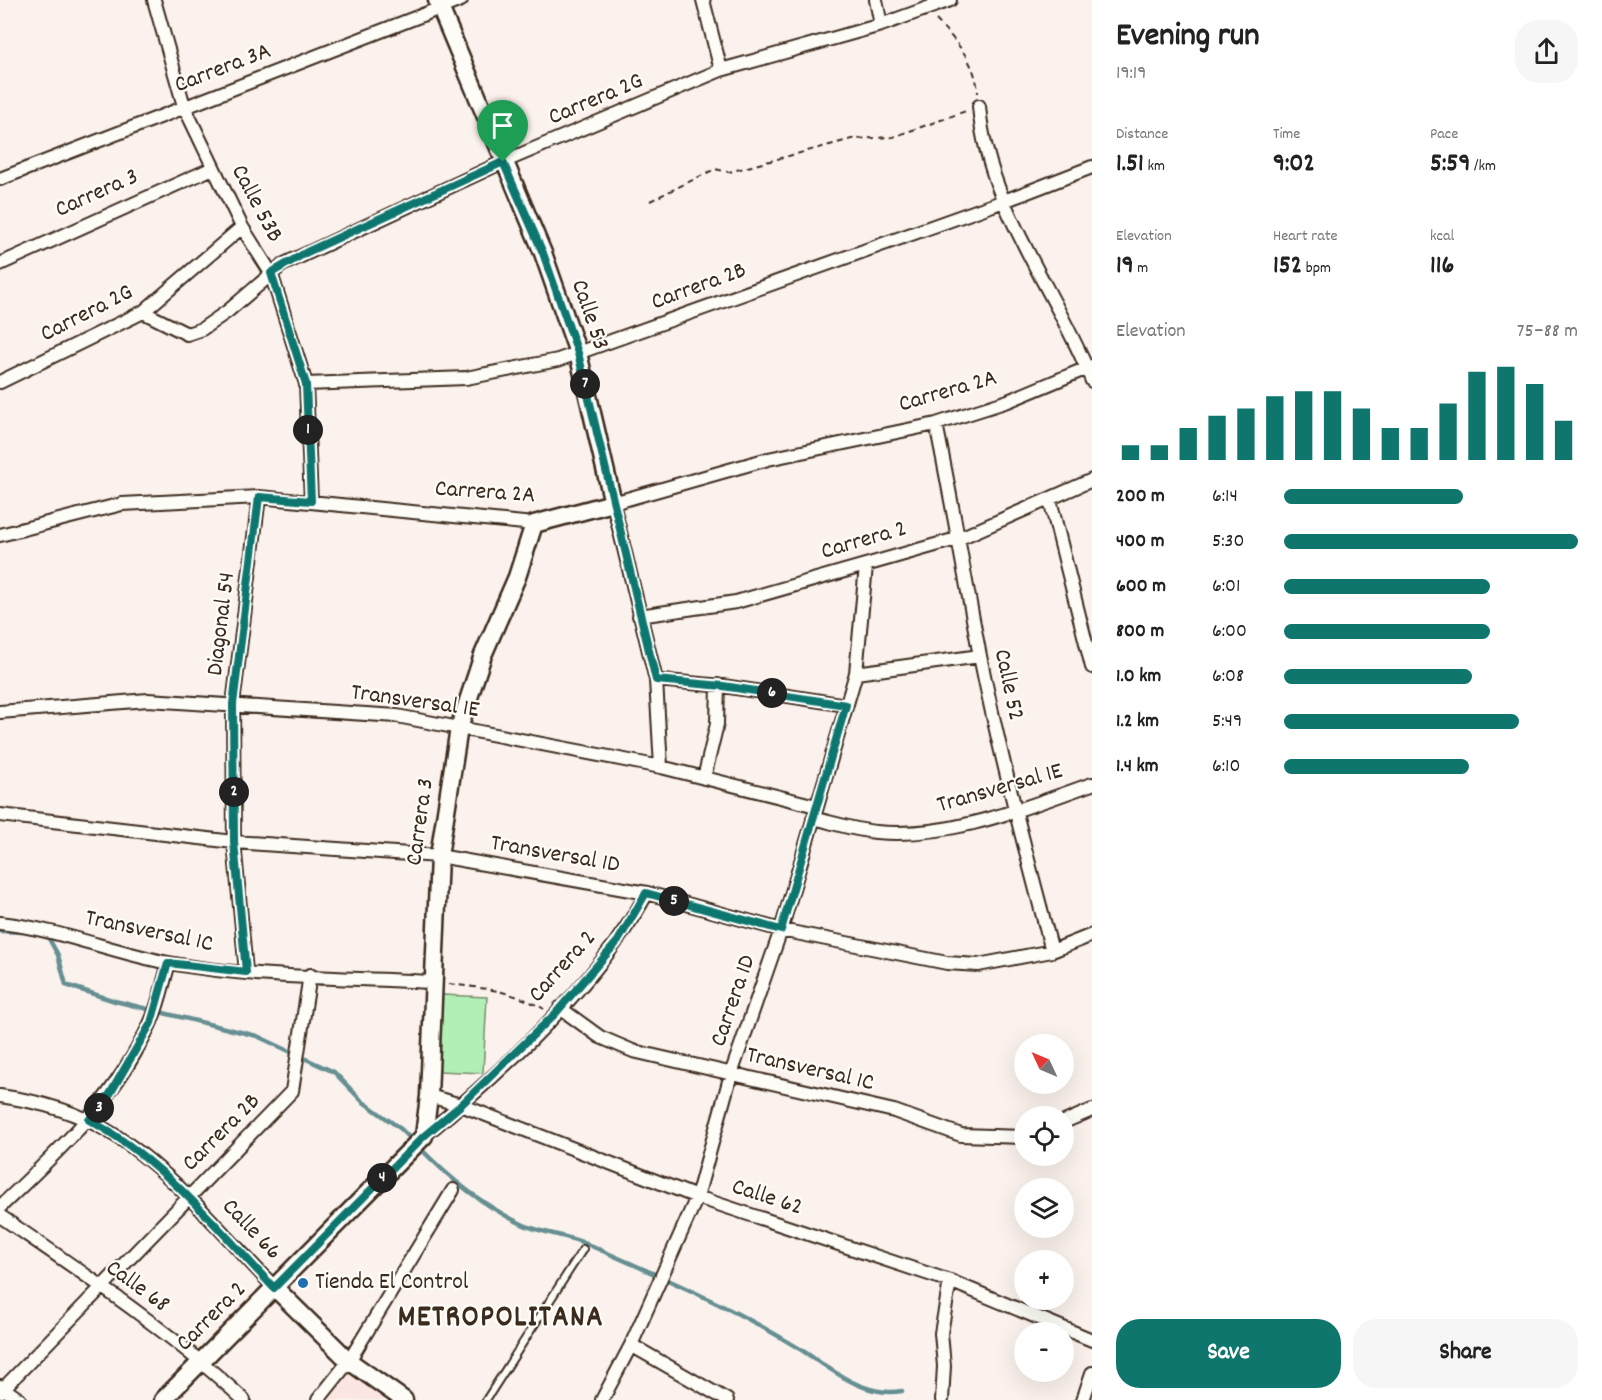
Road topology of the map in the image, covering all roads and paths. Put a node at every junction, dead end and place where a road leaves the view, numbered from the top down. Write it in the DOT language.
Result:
graph roads {
  1 [pos="154,0"];
  2 [pos="461,0"];
  3 [pos="703,0"];
  4 [pos="876,0"];
  5 [pos="951,0"];
  6 [pos="438,4"];
  7 [pos="925,9"];
  8 [pos="881,26"];
  9 [pos="721,70"];
  10 [pos="184,106"];
  11 [pos="979,106"];
  12 [pos="503,162"];
  13 [pos="1092,167"];
  14 [pos="213,168"];
  15 [pos="0,179"];
  16 [pos="650,201"];
  17 [pos="1004,201"];
  18 [pos="242,227"];
  19 [pos="0,264"];
  20 [pos="271,273"];
  21 [pos="143,312"];
  22 [pos="578,353"];
  23 [pos="1090,367"];
  24 [pos="1092,381"];
  25 [pos="0,382"];
  26 [pos="306,384"];
  27 [pos="936,424"];
  28 [pos="1092,480"];
  29 [pos="259,497"];
  30 [pos="1050,500"];
  31 [pos="311,501"];
  32 [pos="613,502"];
  33 [pos="534,524"];
  34 [pos="0,536"];
  35 [pos="960,538"];
  36 [pos="866,566"];
  37 [pos="639,616"];
  38 [pos="980,656"];
  39 [pos="1092,667"];
  40 [pos="856,673"];
  41 [pos="656,680"];
  42 [pos="718,685"];
  43 [pos="233,704"];
  44 [pos="846,705"];
  45 [pos="0,712"];
  46 [pos="459,728"];
  47 [pos="661,767"];
  48 [pos="704,778"];
  49 [pos="1092,784"];
  50 [pos="1014,811"];
  51 [pos="815,812"];
  52 [pos="1,815"];
  53 [pos="0,829"];
  54 [pos="234,842"];
  55 [pos="438,856"];
  56 [pos="646,893"];
  57 [pos="0,923"];
  58 [pos="781,930"];
  59 [pos="1092,935"];
  60 [pos="1052,951"];
  61 [pos="168,963"];
  62 [pos="246,972"];
  63 [pos="310,975"];
  64 [pos="434,982"];
  65 [pos="557,1011"];
  66 [pos="731,1074"];
  67 [pos="429,1093"];
  68 [pos="0,1096"];
  69 [pos="461,1105"];
  70 [pos="1092,1110"];
  71 [pos="1074,1118"];
  72 [pos="89,1120"];
  73 [pos="1014,1137"];
  74 [pos="418,1142"];
  75 [pos="453,1190"];
  76 [pos="187,1197"];
  77 [pos="697,1197"];
  78 [pos="0,1207"];
  79 [pos="0,1216"];
  80 [pos="583,1249"];
  81 [pos="950,1281"];
  82 [pos="103,1287"];
  83 [pos="274,1288"];
  84 [pos="1092,1340"];
  85 [pos="631,1345"];
  86 [pos="349,1360"];
  87 [pos="202,1361"];
  88 [pos="1092,1373"];
  89 [pos="1,1389"];
  90 [pos="20,1400"];
  91 [pos="164,1400"];
  92 [pos="244,1400"];
  93 [pos="318,1400"];
  94 [pos="404,1400"];
  95 [pos="486,1400"];
  96 [pos="602,1400"];
  97 [pos="727,1400"];
  98 [pos="942,1400"];
  99 [pos="1083,1400"];
  1 -- 10 [label="street, Calle 53B"];
  2 -- 6 [label="street, Carrera 3A"];
  3 -- 9 [label="street"];
  4 -- 8 [label="street"];
  5 -- 7 [label="street, Carrera 2G"];
  6 -- 10 [label="street, Carrera 3A"];
  6 -- 12 [label="street, Calle 53"];
  7 -- 8 [label="street, Carrera 2G"];
  7 -- 11 [label="path"];
  8 -- 9 [label="street, Carrera 2G"];
  9 -- 12 [label="street, Carrera 2G"];
  10 -- 14 [label="street, Calle 53B"];
  10 -- 15 [label="street, Carrera 3A"];
  11 -- 16 [label="path"];
  11 -- 17 [label="street"];
  12 -- 20 [label="street, Carrera 2G"];
  12 -- 22 [label="street, Calle 53"];
  13 -- 17 [label="street, Carrera 2B"];
  14 -- 18 [label="street, Calle 53B"];
  14 -- 19 [label="street, Carrera 3"];
  17 -- 22 [label="street, Carrera 2B"];
  17 -- 23 [label="street"];
  18 -- 20 [label="street, Calle 53B"];
  18 -- 21 [label="street, Carrera 2G"];
  20 -- 21 [label="street, Carrera 2G"];
  20 -- 26 [label="street, Calle 53B"];
  21 -- 25 [label="street, Carrera 2G"];
  22 -- 26 [label="street, Carrera 2B"];
  22 -- 32 [label="street, Calle 53"];
  23 -- 24 [label="street"];
  23 -- 27 [label="street, Carrera 2A"];
  26 -- 31 [label="street, Calle 53B"];
  27 -- 32 [label="street, Carrera 2A"];
  27 -- 35 [label="street, Calle 52"];
  28 -- 30 [label="street, Carrera 2"];
  29 -- 31 [label="street, Carrera 2A"];
  29 -- 34 [label="street, Carrera 2A"];
  29 -- 43 [label="street, Diagonal 54"];
  30 -- 35 [label="street, Carrera 2"];
  30 -- 39 [label="street"];
  31 -- 33 [label="street, Carrera 2A"];
  32 -- 33 [label="street, Carrera 2A"];
  32 -- 37 [label="street, Calle 53"];
  33 -- 46 [label="street, Carrera 3"];
  35 -- 36 [label="street, Carrera 2"];
  35 -- 38 [label="street, Calle 52"];
  36 -- 37 [label="street, Carrera 2"];
  36 -- 40 [label="street, Carrera 1D"];
  37 -- 41 [label="street, Calle 53"];
  38 -- 40 [label="street"];
  38 -- 50 [label="street, Calle 52"];
  40 -- 44 [label="street, Carrera 1D"];
  41 -- 42 [label="street"];
  41 -- 47 [label="street, Calle 53"];
  42 -- 44 [label="street"];
  42 -- 48 [label="street"];
  43 -- 45 [label="street, Transversal 1E"];
  43 -- 46 [label="street, Transversal 1E"];
  43 -- 54 [label="street, Diagonal 54"];
  44 -- 51 [label="street, Carrera 1D"];
  46 -- 47 [label="street, Transversal 1E"];
  46 -- 55 [label="street, Carrera 3"];
  47 -- 48 [label="street, Transversal 1E"];
  48 -- 51 [label="street, Transversal 1E"];
  49 -- 50 [label="street, Transversal 1E"];
  50 -- 51 [label="street, Transversal 1E"];
  50 -- 60 [label="street, Calle 52"];
  51 -- 58 [label="street, Carrera 1D"];
  52 -- 53 [label="street"];
  52 -- 54 [label="street, Transversal 1D"];
  54 -- 55 [label="street, Transversal 1D"];
  54 -- 62 [label="street, Diagonal 54"];
  55 -- 56 [label="street, Transversal 1D"];
  55 -- 64 [label="street, Carrera 3"];
  56 -- 58 [label="street, Transversal 1D"];
  56 -- 65 [label="street, Carrera 2"];
  57 -- 61 [label="street, Transversal 1C"];
  58 -- 60 [label="street, Transversal 1D"];
  58 -- 66 [label="street, Carrera 1D"];
  59 -- 60 [label="street, Transversal 1D"];
  61 -- 62 [label="street, Transversal 1C"];
  61 -- 72 [label="street"];
  62 -- 63 [label="street, Transversal 1C"];
  63 -- 64 [label="street, Transversal 1C"];
  63 -- 76 [label="street, Carrera 2B"];
  64 -- 65 [label="path"];
  64 -- 67 [label="street, Carrera 3"];
  65 -- 66 [label="street, Transversal 1C"];
  65 -- 69 [label="street, Carrera 2"];
  66 -- 73 [label="street, Transversal 1C"];
  66 -- 77 [label="street, Carrera 1D"];
  67 -- 69 [label="street, Calle 62"];
  67 -- 74 [label="street, Carrera 3"];
  68 -- 72 [label="street, Calle 66"];
  69 -- 74 [label="street, Carrera 2"];
  69 -- 77 [label="street, Calle 62"];
  70 -- 71 [label="street"];
  72 -- 76 [label="street, Calle 66"];
  72 -- 78 [label="street"];
  74 -- 83 [label="street, Carrera 2"];
  75 -- 86 [label="street"];
  76 -- 82 [label="street, Carrera 2B"];
  76 -- 83 [label="street, Calle 66"];
  77 -- 81 [label="street, Calle 62"];
  77 -- 85 [label="street, Carrera 1D"];
  79 -- 82 [label="street, Calle 68"];
  80 -- 95 [label="lane"];
  81 -- 84 [label="street, Calle 62"];
  81 -- 98 [label="street"];
  82 -- 87 [label="street, Calle 68"];
  82 -- 89 [label="street, Carrera 2B"];
  83 -- 86 [label="street, Calle 66"];
  83 -- 87 [label="street, Carrera 2"];
  85 -- 96 [label="street, Carrera 1D"];
  85 -- 97 [label="street"];
  86 -- 93 [label="street"];
  86 -- 94 [label="street, Calle 66"];
  87 -- 91 [label="street, Carrera 2"];
  87 -- 92 [label="street, Calle 68"];
  88 -- 99 [label="street"];
  89 -- 90 [label="street"];
}
